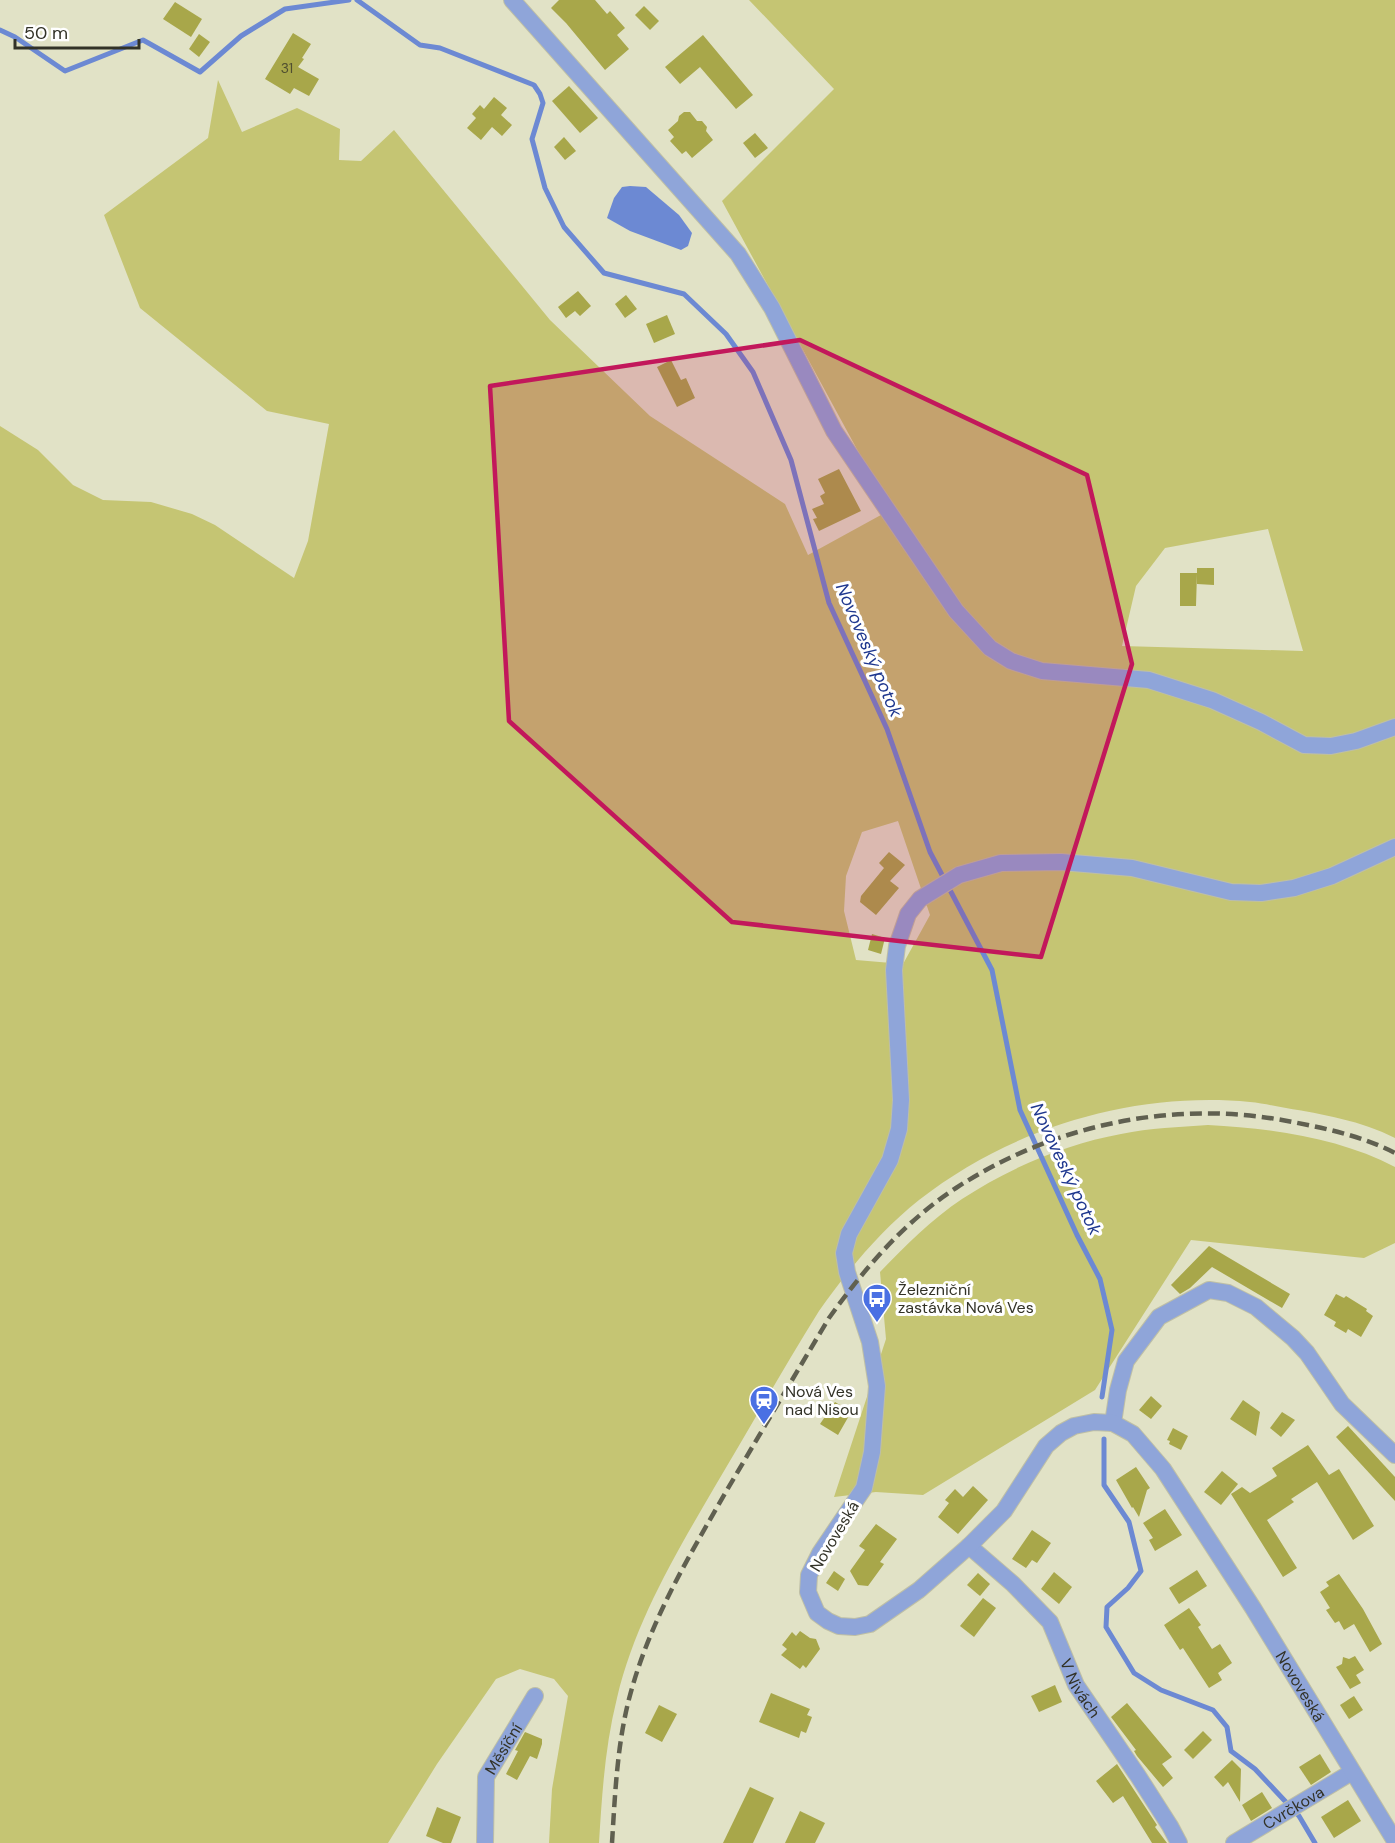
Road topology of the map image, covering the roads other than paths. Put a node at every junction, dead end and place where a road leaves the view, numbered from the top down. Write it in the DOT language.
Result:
graph roads {
  1 [pos="512,0"];
  2 [pos="1395,727"];
  3 [pos="1395,847"];
  4 [pos="1113,1423"];
  5 [pos="1395,1455"];
  6 [pos="969,1546"];
  7 [pos="534,1696"];
  8 [pos="1352,1772"];
  9 [pos="1395,1841"];
  10 [pos="485,1843"];
  11 [pos="1179,1843"];
  12 [pos="1234,1843"];
  1 -- 2 [label="street"];
  3 -- 6 [label="street, Novoveská"];
  4 -- 5 [label="street"];
  4 -- 6 [label="street, Novoveská"];
  4 -- 8 [label="street, Novoveská"];
  6 -- 11 [label="street, V Nivách"];
  7 -- 10 [label="street, Měsíční"];
  8 -- 9 [label="street, Novoveská"];
  8 -- 12 [label="street, Cvrčkova"];
}
